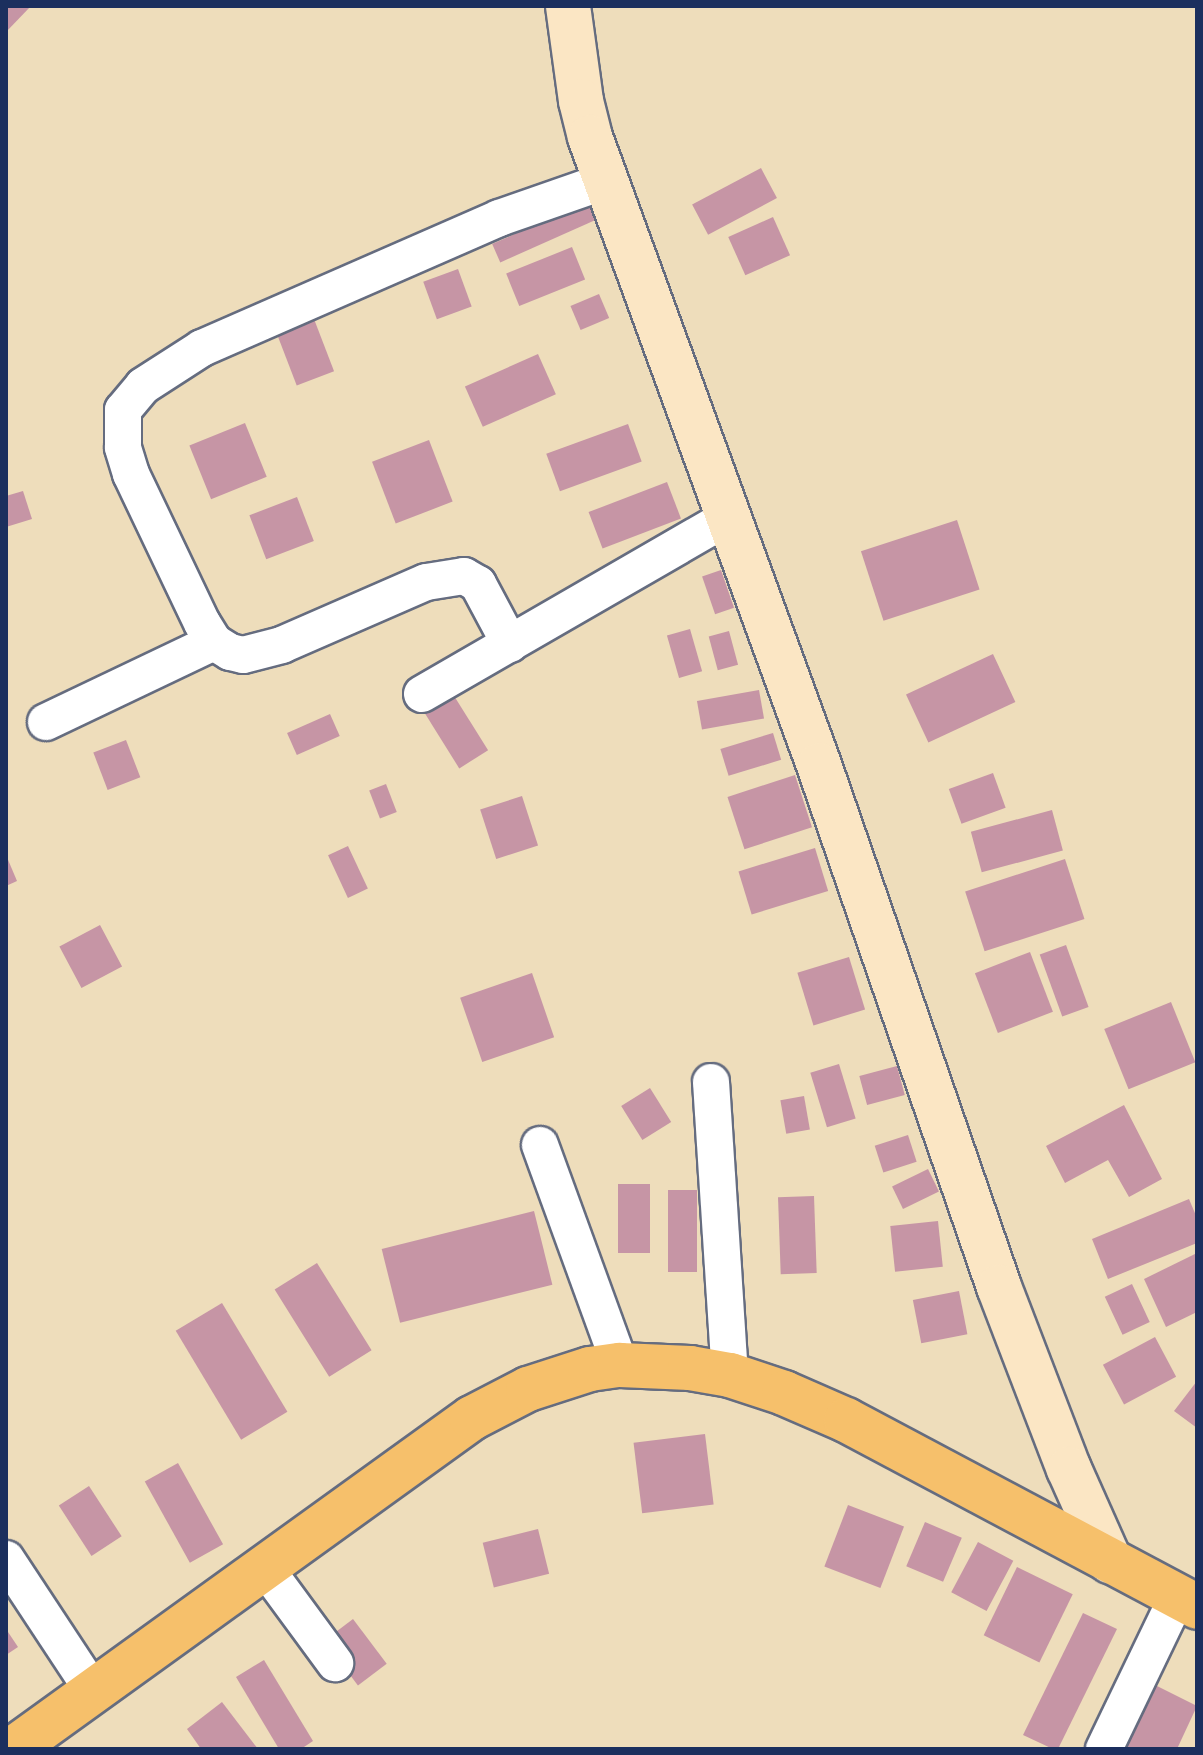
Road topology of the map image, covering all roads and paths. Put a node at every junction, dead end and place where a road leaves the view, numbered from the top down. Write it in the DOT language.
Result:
graph roads {
  1 [pos="568,6"];
  2 [pos="608,180"];
  3 [pos="730,516"];
  4 [pos="214,642"];
  5 [pos="510,644"];
  6 [pos="422,694"];
  7 [pos="46,722"];
  8 [pos="711,1082"];
  9 [pos="540,1145"];
  10 [pos="620,1365"];
  11 [pos="730,1375"];
  12 [pos="6,1559"];
  13 [pos="1110,1561"];
  14 [pos="266,1569"];
  15 [pos="1187,1602"];
  16 [pos="335,1663"];
  17 [pos="93,1691"];
  18 [pos="13,1749"];
  19 [pos="1104,1749"];
  1 -- 2 [label="street"];
  2 -- 3 [label="street"];
  2 -- 4 [label="street"];
  3 -- 5 [label="street"];
  3 -- 13 [label="street"];
  4 -- 5 [label="street"];
  4 -- 7 [label="street"];
  5 -- 6 [label="street"];
  8 -- 11 [label="street"];
  9 -- 10 [label="street"];
  10 -- 11 [label="highway"];
  10 -- 14 [label="highway"];
  11 -- 13 [label="highway"];
  12 -- 17 [label="street"];
  13 -- 15 [label="highway"];
  14 -- 16 [label="street"];
  14 -- 17 [label="highway"];
  15 -- 19 [label="street"];
  17 -- 18 [label="highway"];
}
